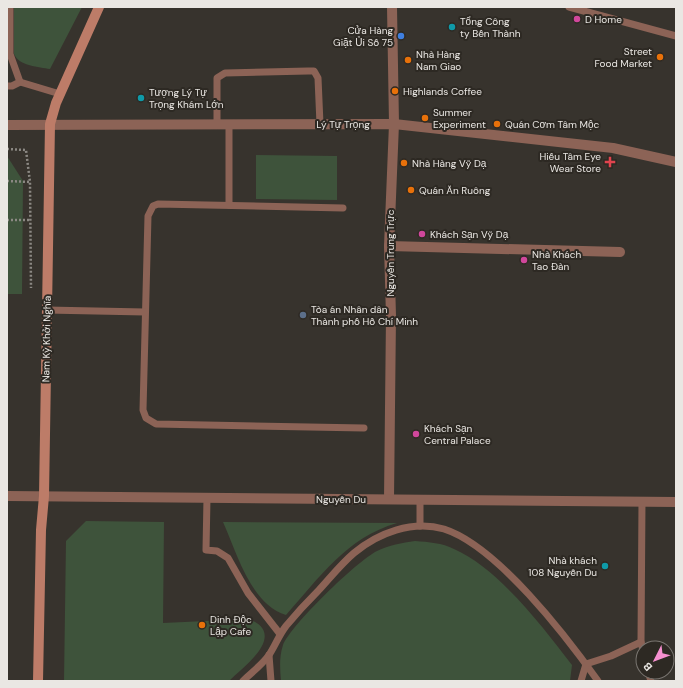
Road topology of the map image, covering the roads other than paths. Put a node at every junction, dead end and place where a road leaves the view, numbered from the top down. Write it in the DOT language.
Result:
graph roads {
  1 [pos="10,7"];
  2 [pos="99,7"];
  3 [pos="392,7"];
  4 [pos="569,7"];
  5 [pos="676,36"];
  6 [pos="20,82"];
  7 [pos="7,86"];
  8 [pos="60,94"];
  9 [pos="50,124"];
  10 [pos="229,124"];
  11 [pos="320,124"];
  12 [pos="394,124"];
  13 [pos="7,125"];
  14 [pos="217,125"];
  15 [pos="676,162"];
  16 [pos="229,205"];
  17 [pos="343,208"];
  18 [pos="389,246"];
  19 [pos="620,252"];
  20 [pos="46,310"];
  21 [pos="146,312"];
  22 [pos="364,428"];
  23 [pos="7,496"];
  24 [pos="44,496"];
  25 [pos="207,498"];
  26 [pos="389,499"];
  27 [pos="420,500"];
  28 [pos="642,502"];
  29 [pos="676,502"];
  30 [pos="420,526"];
  31 [pos="280,634"];
  32 [pos="641,640"];
  33 [pos="635,645"];
  34 [pos="269,655"];
  35 [pos="586,664"];
  36 [pos="38,681"];
  37 [pos="243,681"];
  38 [pos="271,681"];
  39 [pos="581,681"];
  40 [pos="598,681"];
  1 -- 6 [label="lane"];
  2 -- 8 [label="main road, Nam Kỳ Khởi Nghĩa"];
  3 -- 12 [label="street, Nguyễn Trung Trực"];
  4 -- 5 [label="lane"];
  6 -- 7 [label="lane"];
  6 -- 8 [label="lane"];
  8 -- 9 [label="main road, Nam Kỳ Khởi Nghĩa"];
  9 -- 13 [label="street, Lý Tự Trọng"];
  9 -- 14 [label="street, Lý Tự Trọng"];
  9 -- 20 [label="main road, Nam Kỳ Khởi Nghĩa"];
  10 -- 11 [label="street, Lý Tự Trọng"];
  10 -- 14 [label="street, Lý Tự Trọng"];
  10 -- 16 [label="lane"];
  11 -- 12 [label="street, Lý Tự Trọng"];
  11 -- 14 [label="lane"];
  12 -- 15 [label="street, Lý Tự Trọng"];
  12 -- 18 [label="street, Nguyễn Trung Trực"];
  16 -- 17 [label="lane"];
  16 -- 21 [label="lane"];
  18 -- 19 [label="street"];
  18 -- 26 [label="street, Nguyễn Trung Trực"];
  20 -- 21 [label="lane"];
  20 -- 24 [label="main road, Nam Kỳ Khởi Nghĩa"];
  21 -- 22 [label="lane"];
  23 -- 24 [label="street, Nguyễn Du"];
  24 -- 25 [label="street, Nguyễn Du"];
  24 -- 36 [label="main road, Nam Kỳ Khởi Nghĩa"];
  25 -- 26 [label="street, Nguyễn Du"];
  25 -- 31 [label="lane"];
  26 -- 27 [label="street, Nguyễn Du"];
  27 -- 28 [label="street, Nguyễn Du"];
  27 -- 30 [label="lane"];
  28 -- 29 [label="street, Nguyễn Du"];
  28 -- 32 [label="lane"];
  30 -- 31 [label="lane"];
  30 -- 35 [label="lane"];
  31 -- 34 [label="lane"];
  33 -- 35 [label="lane"];
  34 -- 37 [label="lane"];
  34 -- 38 [label="lane"];
  35 -- 39 [label="lane"];
  35 -- 40 [label="lane"];
}
